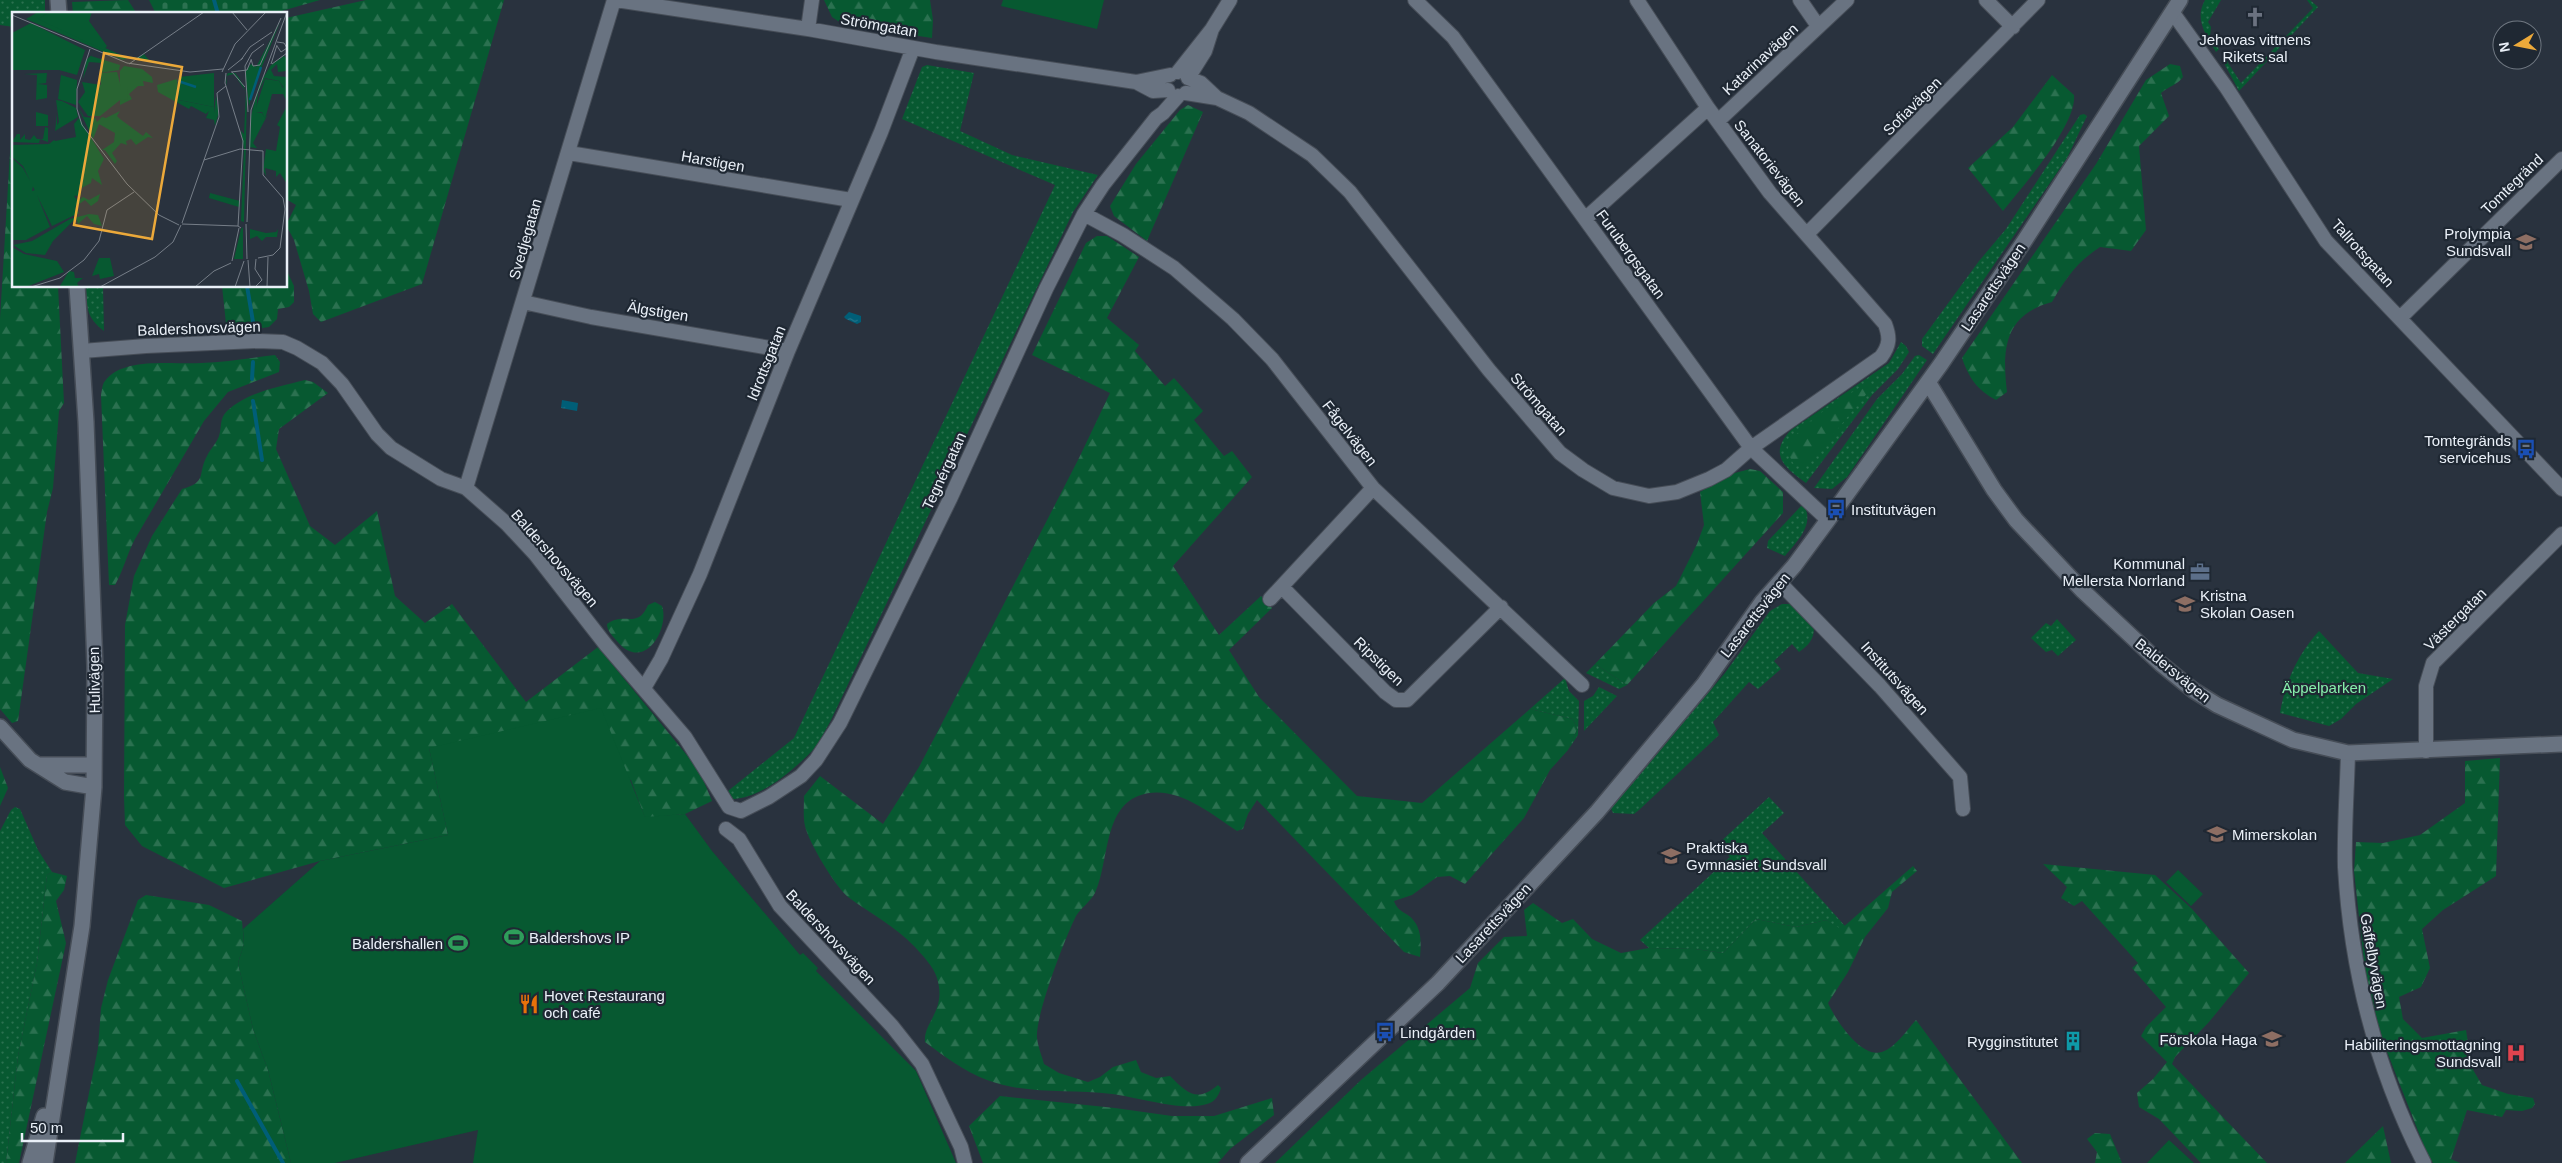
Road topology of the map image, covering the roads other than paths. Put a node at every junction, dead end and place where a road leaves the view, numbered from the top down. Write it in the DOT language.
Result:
graph roads {
  1 [pos="615,0"];
  2 [pos="812,0"];
  3 [pos="1230,0"];
  4 [pos="1415,0"];
  5 [pos="1636,0"];
  6 [pos="1800,0"];
  7 [pos="1847,0"];
  8 [pos="1986,0"];
  9 [pos="2038,0"];
  10 [pos="2176,7"];
  11 [pos="1818,26"];
  12 [pos="2013,28"];
  13 [pos="808,29"];
  14 [pos="914,48"];
  15 [pos="1179,75"];
  16 [pos="1136,82"];
  17 [pos="1177,93"];
  18 [pos="1217,98"];
  19 [pos="1708,108"];
  20 [pos="1718,121"];
  21 [pos="569,152"];
  22 [pos="2562,159"];
  23 [pos="852,200"];
  24 [pos="1084,214"];
  25 [pos="1585,219"];
  26 [pos="1807,234"];
  27 [pos="78,288"];
  28 [pos="523,302"];
  29 [pos="2400,318"];
  30 [pos="1890,336"];
  31 [pos="82,351"];
  32 [pos="788,351"];
  33 [pos="1928,382"];
  34 [pos="1751,448"];
  35 [pos="466,488"];
  36 [pos="1373,488"];
  37 [pos="2562,489"];
  38 [pos="1828,520"];
  39 [pos="2562,534"];
  40 [pos="1779,582"];
  41 [pos="1282,587"];
  42 [pos="1270,599"];
  43 [pos="1501,607"];
  44 [pos="1582,684"];
  45 [pos="644,688"];
  46 [pos="0,727"];
  47 [pos="2562,744"];
  48 [pos="2426,751"];
  49 [pos="2348,753"];
  50 [pos="40,765"];
  51 [pos="94,765"];
  52 [pos="94,787"];
  53 [pos="1963,809"];
  54 [pos="737,811"];
  55 [pos="726,829"];
  56 [pos="58,1072"];
  57 [pos="30,1163"];
  58 [pos="45,1163"];
  59 [pos="965,1163"];
  60 [pos="1248,1163"];
  61 [pos="2424,1163"];
  1 -- 13 [label="street, Strömgatan"];
  1 -- 21 [label="street, Svedjegatan"];
  2 -- 13 [label="street"];
  3 -- 15 [label="street"];
  4 -- 25 [label="street, Furubergsgatan"];
  5 -- 19 [label="street, Sanatorievägen"];
  6 -- 11 [label="street"];
  7 -- 11 [label="street, Katarinavägen"];
  8 -- 12 [label="street"];
  9 -- 12 [label="street, Sofiavägen"];
  10 -- 29 [label="street, Tallrotsgatan"];
  10 -- 33 [label="street, Lasarettsvägen"];
  11 -- 20 [label="street, Katarinavägen"];
  12 -- 26 [label="street, Sofiavägen"];
  13 -- 14 [label="street, Strömgatan"];
  14 -- 16 [label="street, Strömgatan"];
  14 -- 23 [label="street, Idrottsgatan"];
  15 -- 16 [label="street, Strömgatan"];
  15 -- 17 [label="street"];
  15 -- 17 [label="street"];
  15 -- 18 [label="street, Strömgatan"];
  16 -- 17 [label="street, Strömgatan"];
  17 -- 18 [label="street, Strömgatan"];
  17 -- 24 [label="street, Tegnérgatan"];
  18 -- 34 [label="street, Strömgatan"];
  19 -- 20 [label="street, Sanatorievägen"];
  19 -- 25 [label="street"];
  20 -- 26 [label="street, Sanatorievägen"];
  21 -- 23 [label="street, Harstigen"];
  21 -- 28 [label="street, Svedjegatan"];
  22 -- 29 [label="street, Tomtegränd"];
  23 -- 32 [label="street, Idrottsgatan"];
  24 -- 36 [label="street, Fågelvägen"];
  24 -- 54 [label="street, Tegnérgatan"];
  25 -- 34 [label="street, Furubergsgatan"];
  26 -- 30 [label="street, Sanatorievägen"];
  27 -- 31 [label="street, Hulivägen"];
  28 -- 32 [label="street, Älgstigen"];
  28 -- 35 [label="street, Svedjegatan"];
  29 -- 37 [label="street, Tallrotsgatan"];
  30 -- 34 [label="street, Strömgatan"];
  31 -- 35 [label="street, Baldershovsvägen"];
  31 -- 51 [label="street, Hulivägen"];
  32 -- 45 [label="street, Idrottsgatan"];
  33 -- 38 [label="street, Lasarettsvägen"];
  33 -- 49 [label="street, Baldersvägen"];
  34 -- 38 [label="street, Furubergsgatan"];
  35 -- 45 [label="street, Baldershovsvägen"];
  36 -- 41 [label="street"];
  36 -- 43 [label="street, Fågelvägen"];
  38 -- 40 [label="street, Lasarettsvägen"];
  39 -- 48 [label="street, Västergatan"];
  40 -- 53 [label="street, Institutsvägen"];
  40 -- 60 [label="street, Lasarettsvägen"];
  41 -- 42 [label="street"];
  41 -- 43 [label="street, Ripstigen"];
  43 -- 44 [label="street, Fågelvägen"];
  45 -- 54 [label="street, Baldershovsvägen"];
  46 -- 50 [label="street"];
  47 -- 48 [label="street, Baldersvägen"];
  48 -- 49 [label="street, Baldersvägen"];
  49 -- 61 [label="street, Gaffelbyvägen"];
  50 -- 51 [label="street"];
  50 -- 52 [label="street"];
  51 -- 52 [label="street, Hulivägen"];
  52 -- 56 [label="street, Hulivägen"];
  55 -- 59 [label="street, Baldershovsvägen"];
  56 -- 57 [label="street, Hulivägen"];
  56 -- 58 [label="street, Hulivägen"];
}
